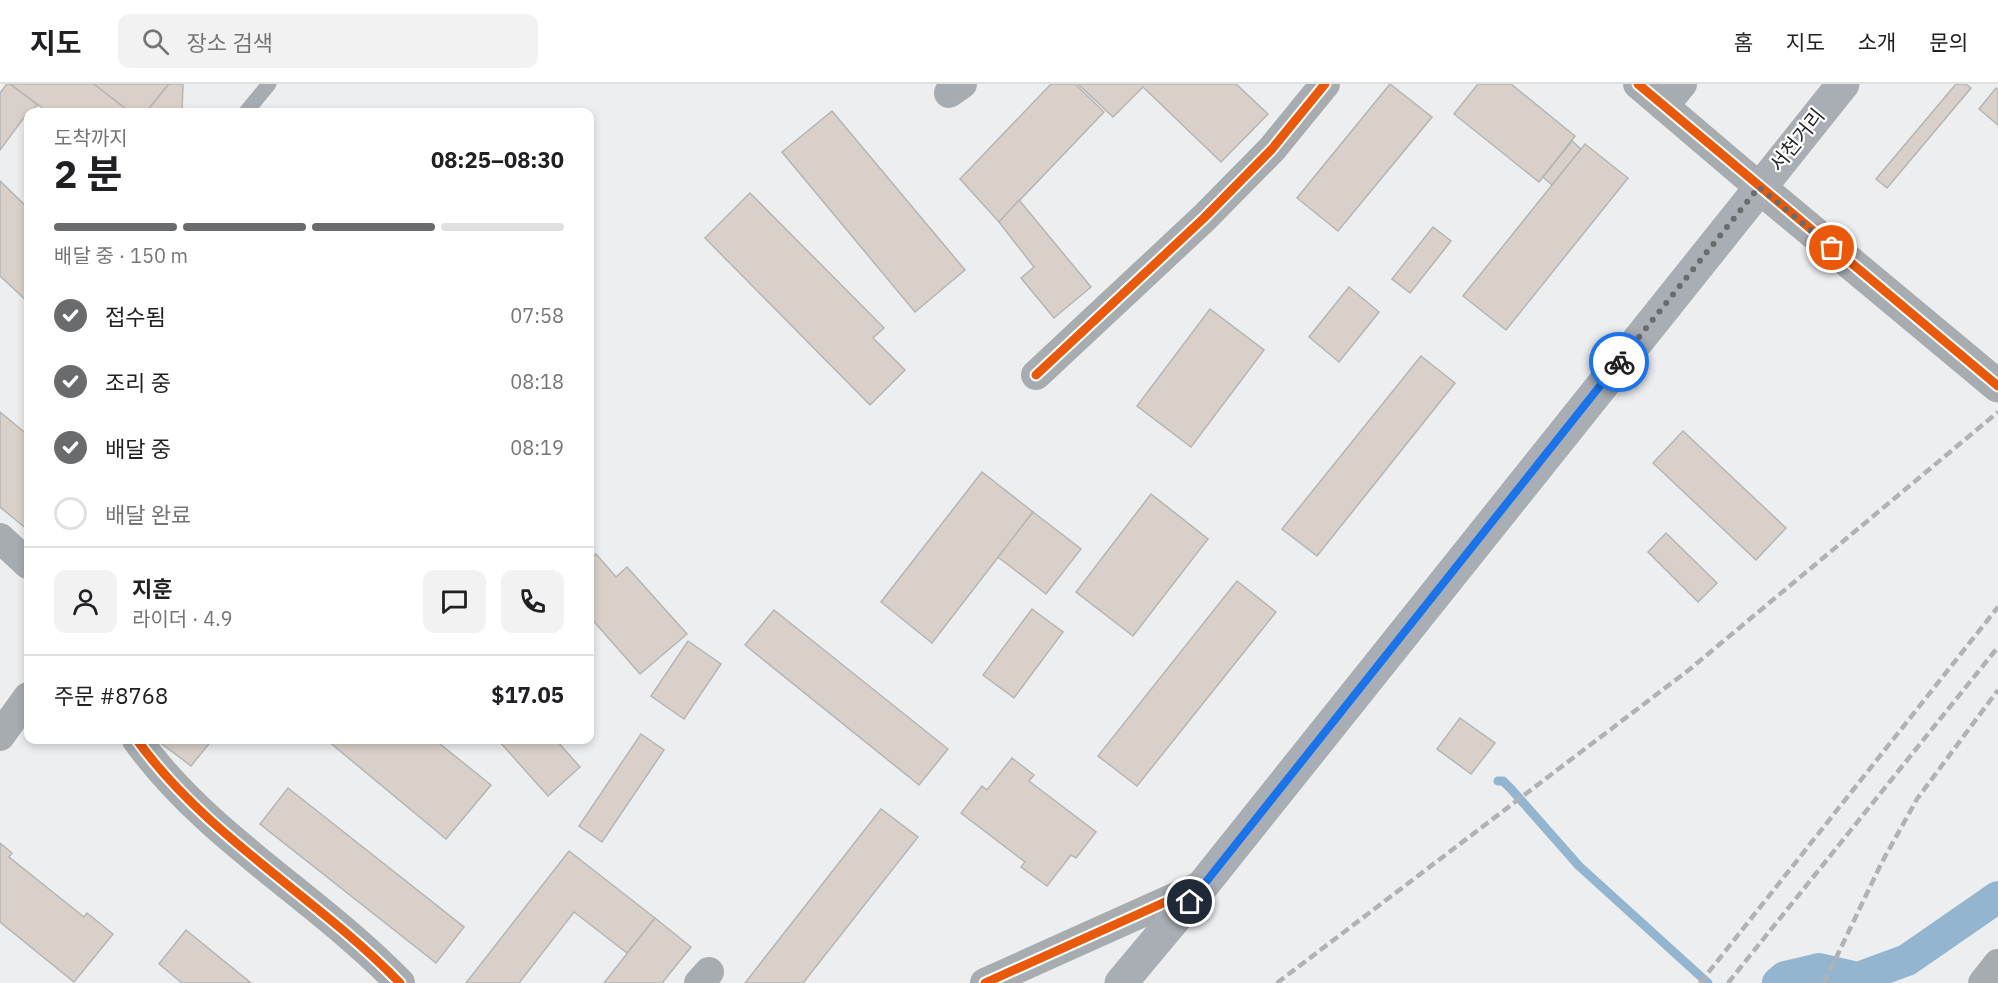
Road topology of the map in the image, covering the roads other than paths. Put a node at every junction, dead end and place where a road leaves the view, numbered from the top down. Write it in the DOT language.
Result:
graph roads {
  1 [pos="269,84"];
  2 [pos="1325,84"];
  3 [pos="1638,84"];
  4 [pos="1843,84"];
  5 [pos="1673,95"];
  6 [pos="249,108"];
  7 [pos="1759,187"];
  8 [pos="1036,375"];
  9 [pos="1998,386"];
  10 [pos="0,538"];
  11 [pos="24,560"];
  12 [pos="24,703"];
  13 [pos="0,736"];
  14 [pos="140,744"];
  15 [pos="1203,885"];
  16 [pos="1998,964"];
  17 [pos="400,983"];
  18 [pos="985,983"];
  19 [pos="1121,983"];
  20 [pos="1983,983"];
  1 -- 6 [label="lane"];
  2 -- 8 [label="street"];
  3 -- 5 [label="street"];
  4 -- 7 [label="main road, 서천거리"];
  5 -- 7 [label="street"];
  7 -- 9 [label="street"];
  7 -- 15 [label="main road, 서천거리"];
  10 -- 11 [label="street"];
  12 -- 13 [label="street"];
  14 -- 17 [label="street"];
  15 -- 18 [label="street"];
  15 -- 19 [label="main road, 서천거리"];
  16 -- 20 [label="street"];
}
